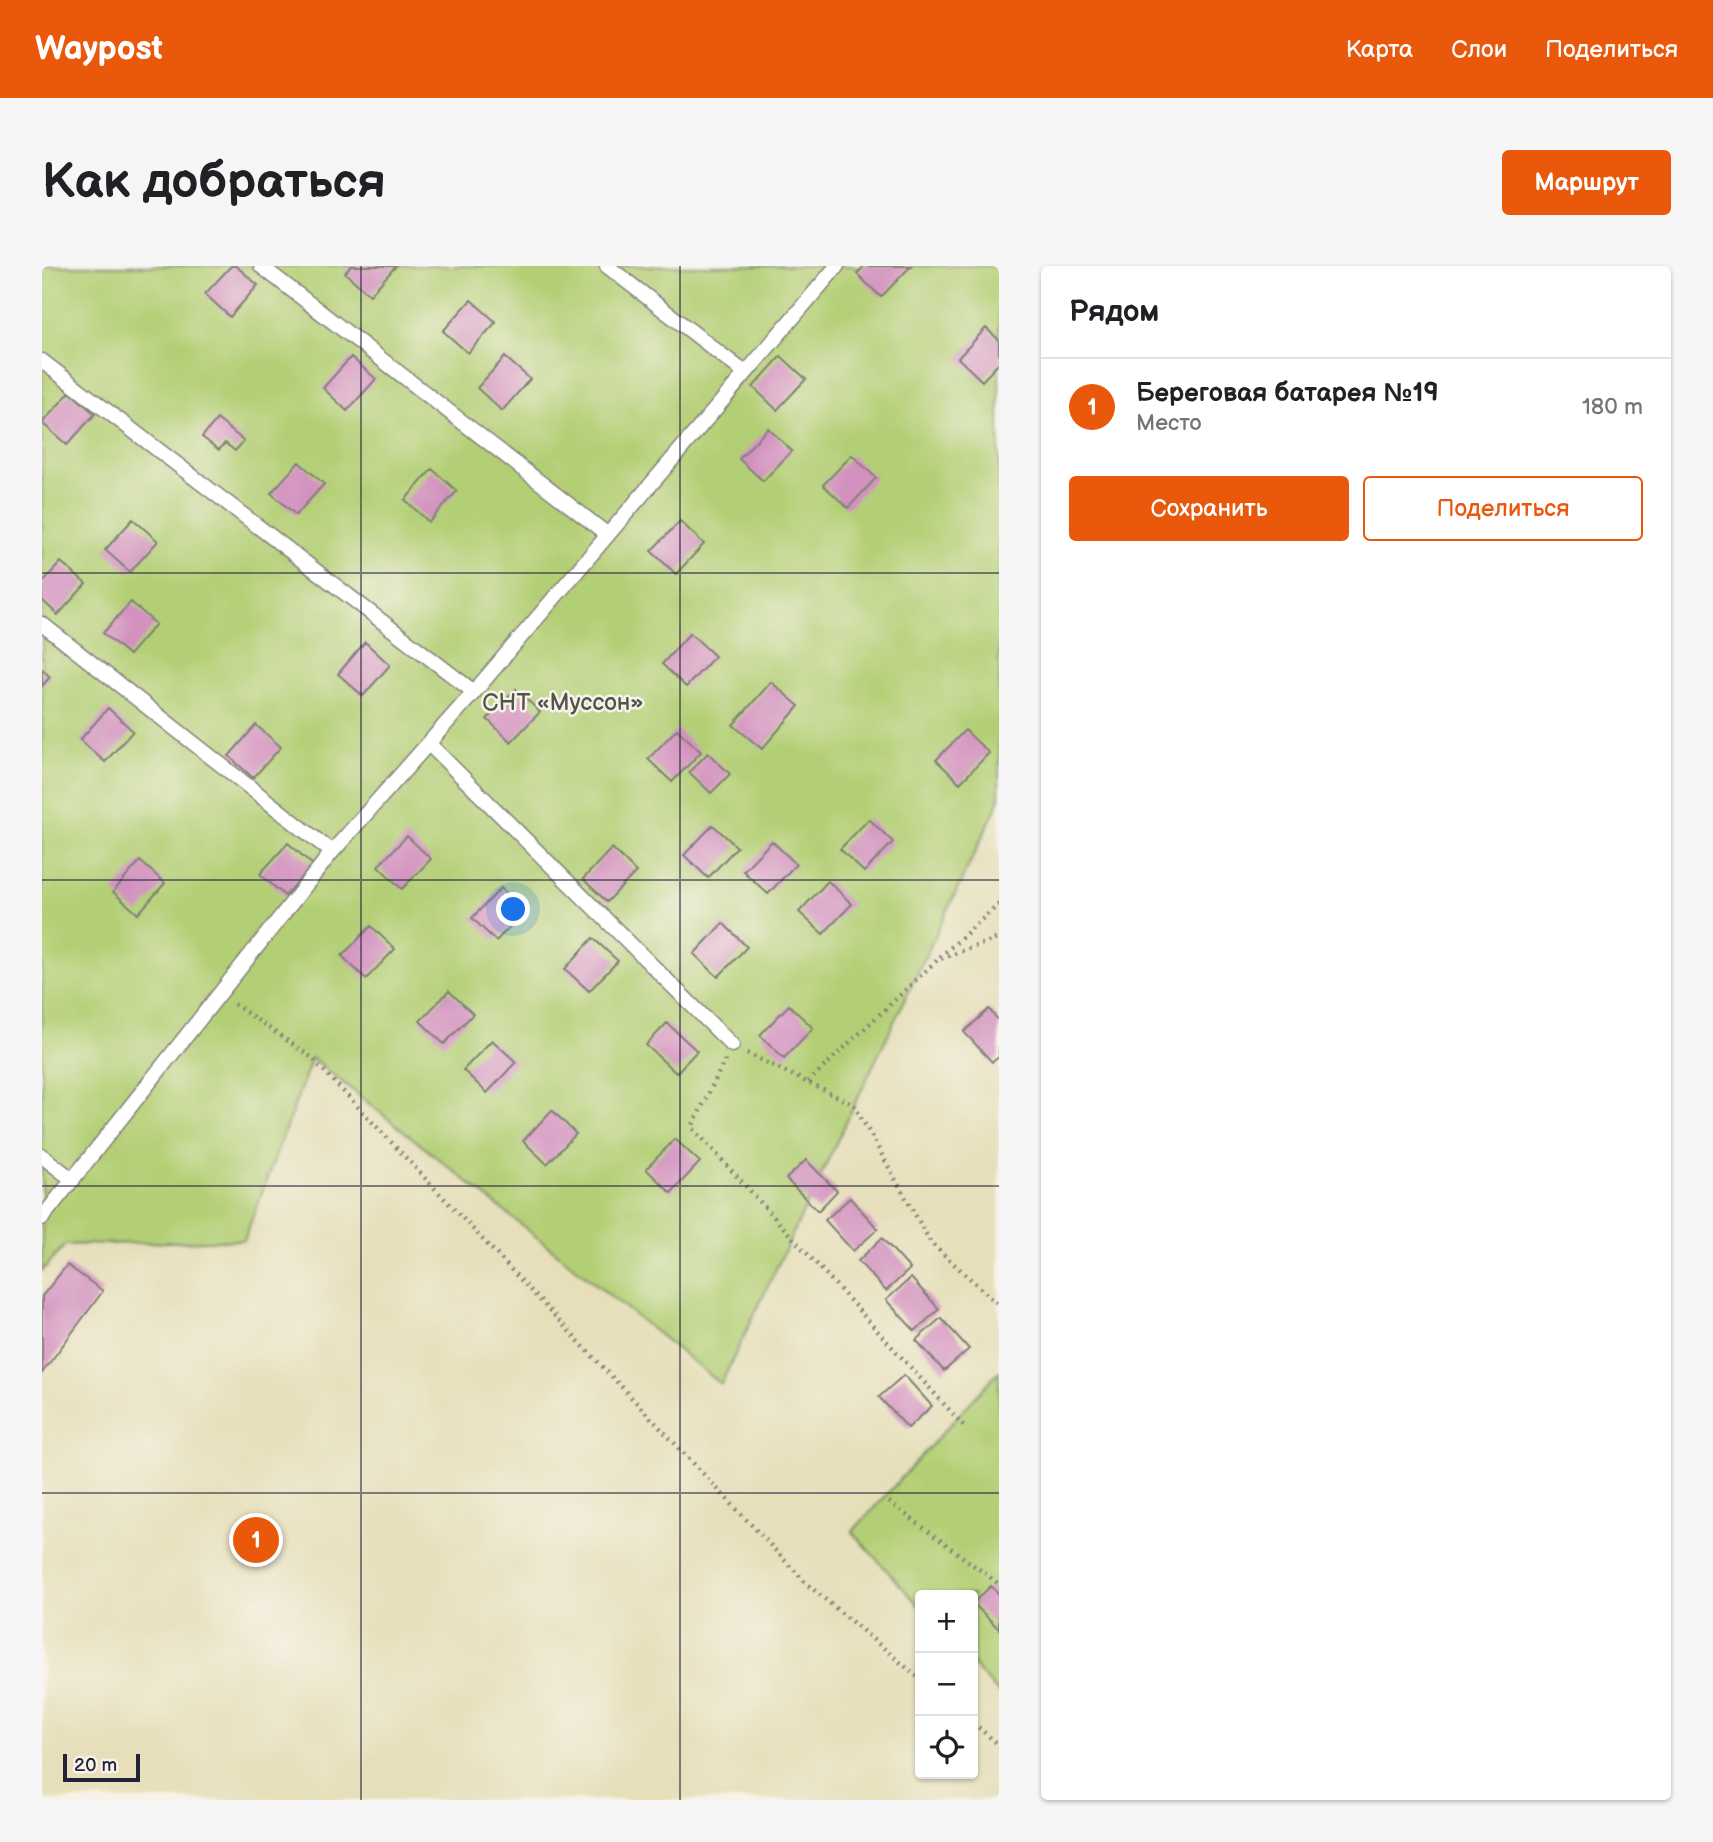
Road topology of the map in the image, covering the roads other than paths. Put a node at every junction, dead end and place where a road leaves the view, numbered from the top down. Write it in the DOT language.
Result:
graph roads {
  1 [pos="261,266"];
  2 [pos="607,266"];
  3 [pos="837,266"];
  4 [pos="42,361"];
  5 [pos="746,373"];
  6 [pos="608,535"];
  7 [pos="42,624"];
  8 [pos="474,692"];
  9 [pos="429,744"];
  10 [pos="332,852"];
  11 [pos="733,1045"];
  12 [pos="42,1156"];
  13 [pos="72,1180"];
  14 [pos="42,1218"];
  1 -- 6 [label="lane"];
  2 -- 5 [label="lane"];
  3 -- 5 [label="lane"];
  4 -- 8 [label="lane"];
  5 -- 6 [label="lane"];
  6 -- 8 [label="lane"];
  7 -- 10 [label="lane"];
  8 -- 9 [label="lane"];
  9 -- 10 [label="lane"];
  9 -- 11 [label="lane"];
  10 -- 13 [label="lane"];
  12 -- 13 [label="lane"];
  13 -- 14 [label="lane"];
}
